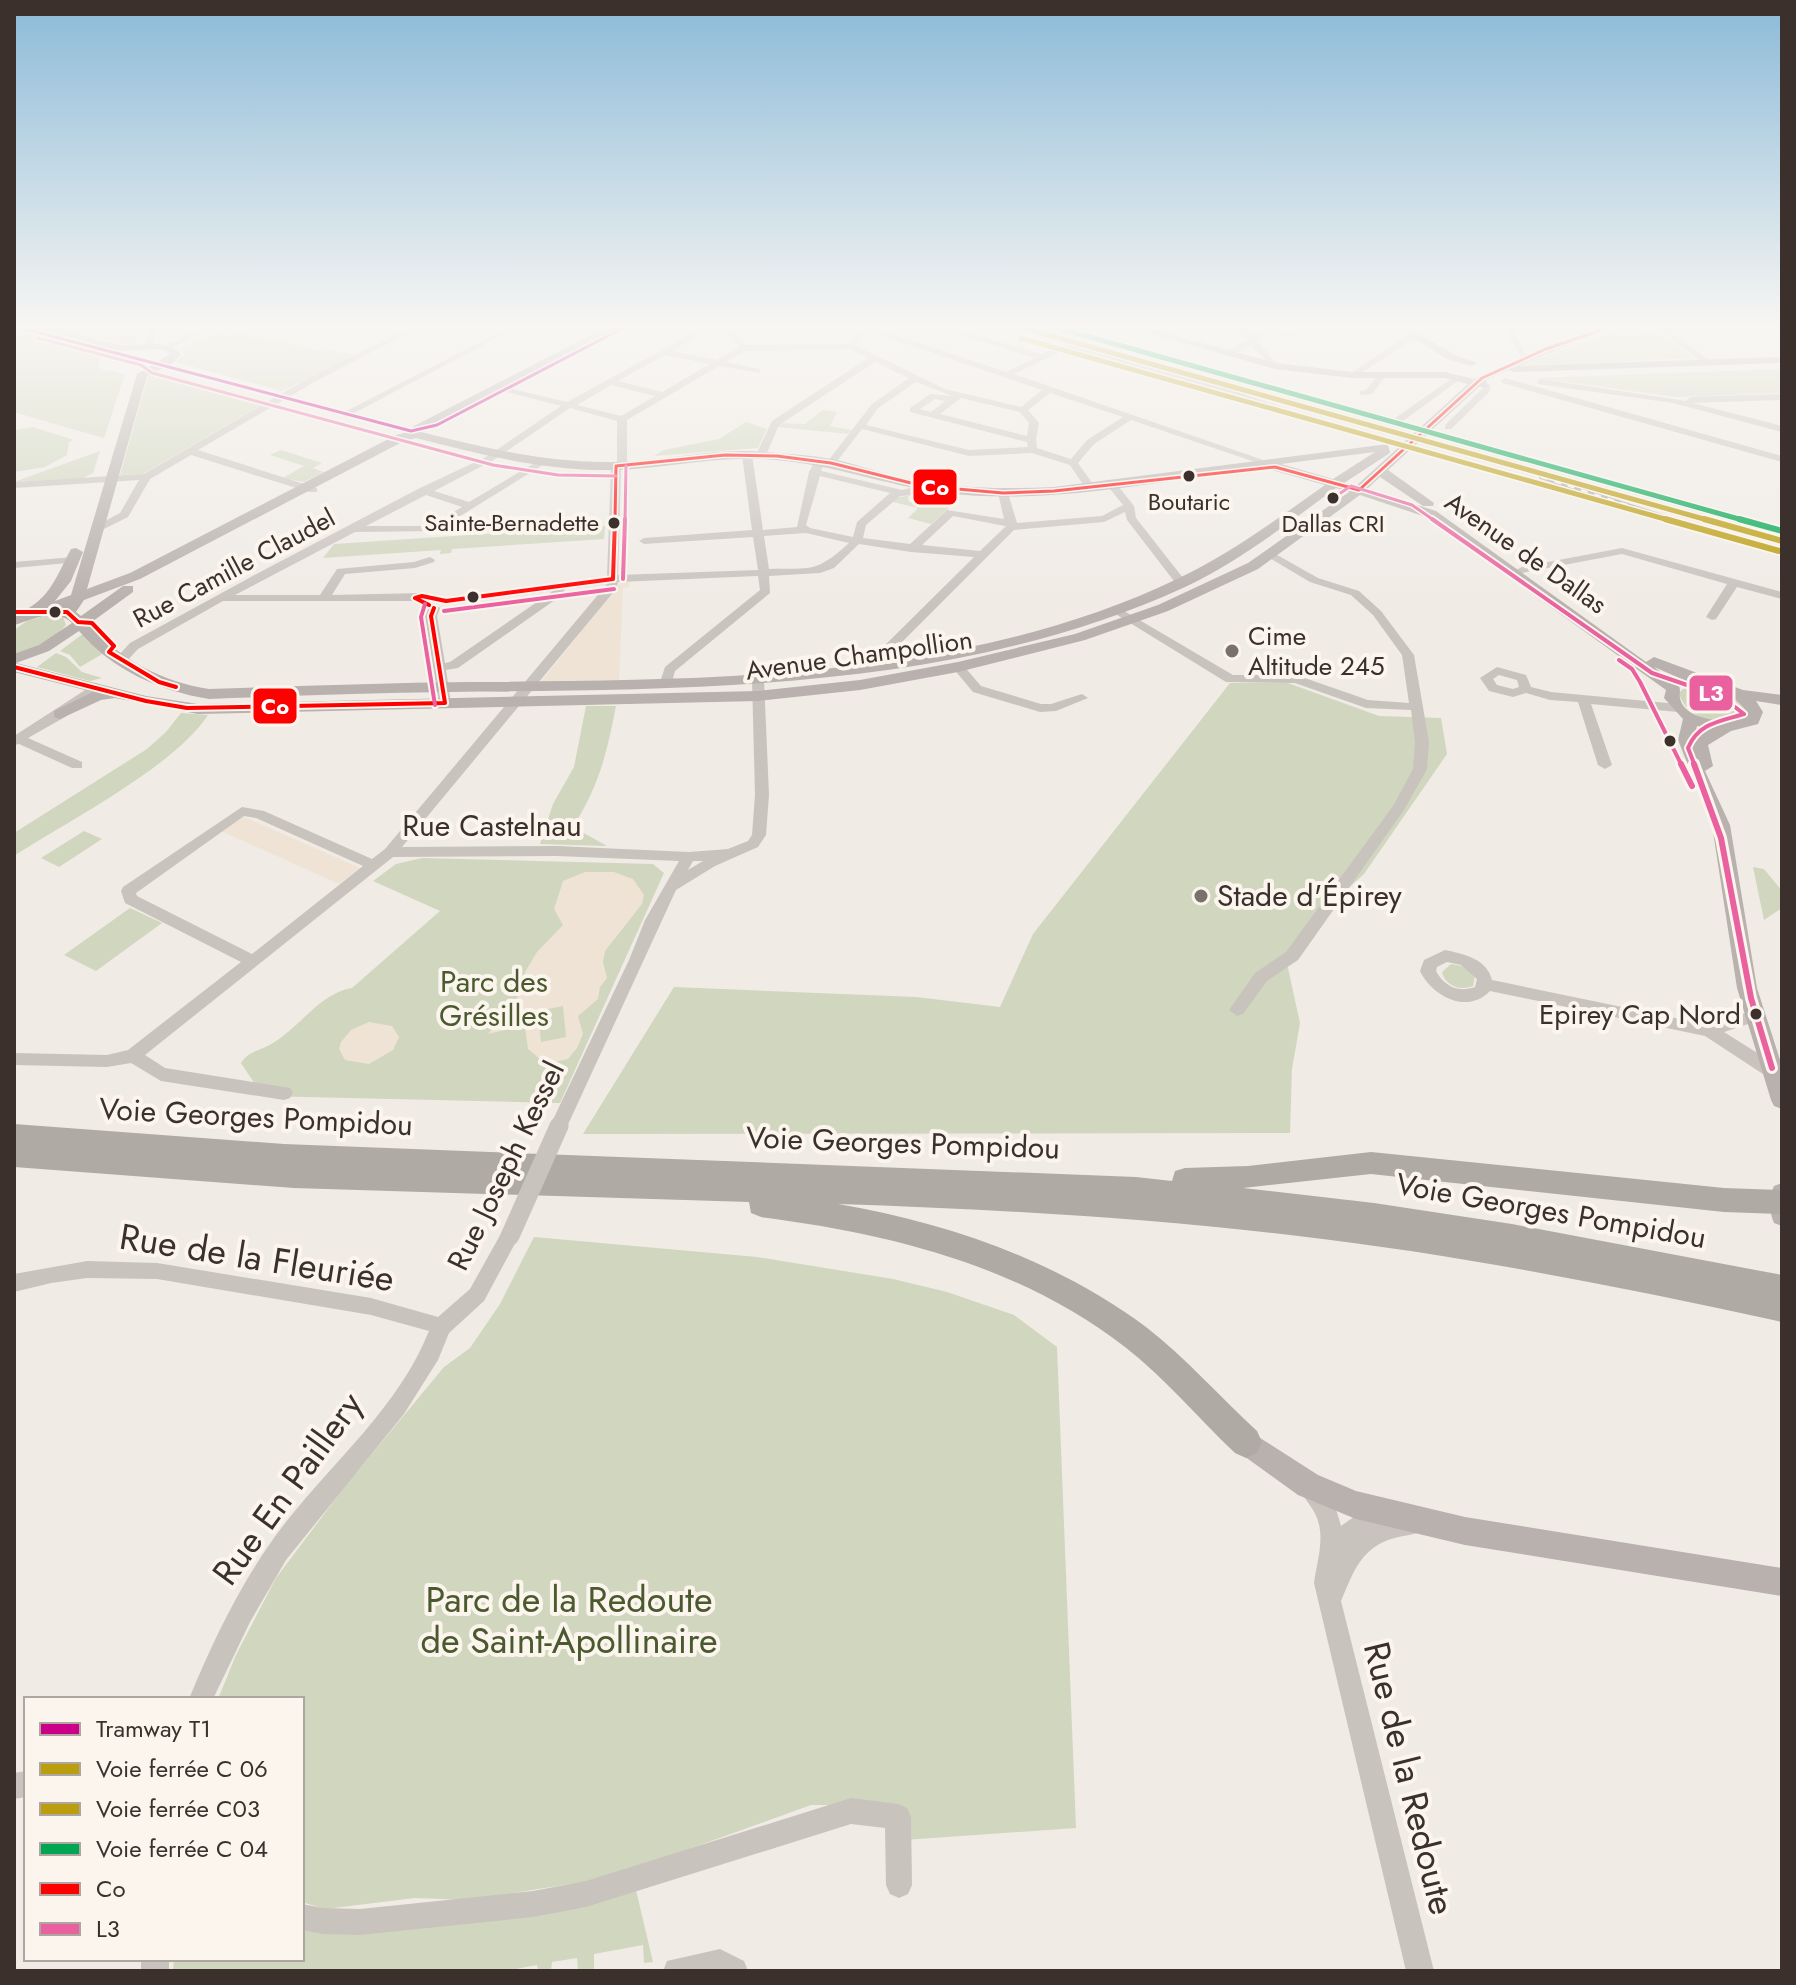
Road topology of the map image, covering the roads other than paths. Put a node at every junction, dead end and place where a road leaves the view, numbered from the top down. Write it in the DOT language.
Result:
graph roads {
  1 [pos="120,421"];
  2 [pos="242,421"];
  3 [pos="369,421"];
  4 [pos="433,421"];
  5 [pos="546,421"];
  6 [pos="622,421"];
  7 [pos="779,421"];
  8 [pos="864,421"];
  9 [pos="952,421"];
  10 [pos="1032,421"];
  11 [pos="1124,421"];
  12 [pos="1140,421"];
  13 [pos="1426,421"];
  14 [pos="1455,421"];
  15 [pos="1657,421"];
  16 [pos="1751,421"];
  17 [pos="860,426"];
  18 [pos="1448,427"];
  19 [pos="1782,429"];
  20 [pos="416,434"];
  21 [pos="1404,442"];
  22 [pos="1032,445"];
  23 [pos="190,451"];
  24 [pos="496,455"];
  25 [pos="754,455"];
  26 [pos="1782,459"];
  27 [pos="1294,460"];
  28 [pos="1252,462"];
  29 [pos="541,463"];
  30 [pos="1073,463"];
  31 [pos="821,465"];
  32 [pos="619,466"];
  33 [pos="1380,468"];
  34 [pos="1349,475"];
  35 [pos="146,477"];
  36 [pos="104,480"];
  37 [pos="1337,483"];
  38 [pos="1111,484"];
  39 [pos="14,485"];
  40 [pos="1363,485"];
  41 [pos="923,486"];
  42 [pos="1090,487"];
  43 [pos="308,490"];
  44 [pos="422,491"];
  45 [pos="898,492"];
  46 [pos="1003,493"];
  47 [pos="1428,503"];
  48 [pos="470,506"];
  49 [pos="1129,506"];
  50 [pos="1012,525"];
  51 [pos="356,528"];
  52 [pos="96,530"];
  53 [pos="806,530"];
  54 [pos="760,533"];
  55 [pos="644,541"];
  56 [pos="857,541"];
  57 [pos="911,549"];
  58 [pos="944,551"];
  59 [pos="984,555"];
  60 [pos="1272,555"];
  61 [pos="74,560"];
  62 [pos="430,560"];
  63 [pos="14,565"];
  64 [pos="1522,570"];
  65 [pos="968,571"];
  66 [pos="765,573"];
  67 [pos="613,579"];
  68 [pos="80,580"];
  69 [pos="124,581"];
  70 [pos="1734,582"];
  71 [pos="1181,583"];
  72 [pos="560,587"];
  73 [pos="1782,596"];
  74 [pos="76,598"];
  75 [pos="222,598"];
  76 [pos="324,598"];
  77 [pos="415,598"];
  78 [pos="446,601"];
  79 [pos="434,608"];
  80 [pos="1115,610"];
  81 [pos="14,612"];
  82 [pos="34,612"];
  83 [pos="1712,617"];
  84 [pos="76,619"];
  85 [pos="14,621"];
  86 [pos="1130,621"];
  87 [pos="870,667"];
  88 [pos="958,667"];
  89 [pos="439,668"];
  90 [pos="15,669"];
  91 [pos="110,669"];
  92 [pos="758,679"];
  93 [pos="666,682"];
  94 [pos="1702,682"];
  95 [pos="1668,684"];
  96 [pos="1526,689"];
  97 [pos="120,694"];
  98 [pos="523,694"];
  99 [pos="1739,694"];
  100 [pos="443,695"];
  101 [pos="1082,698"];
  102 [pos="1584,700"];
  103 [pos="1782,702"];
  104 [pos="758,704"];
  105 [pos="1419,711"];
  106 [pos="1755,712"];
  107 [pos="1685,713"];
  108 [pos="60,714"];
  109 [pos="1726,727"];
  110 [pos="16,740"];
  111 [pos="77,765"];
  112 [pos="1605,765"];
  113 [pos="390,852"];
  114 [pos="729,854"];
  115 [pos="681,857"];
  116 [pos="373,865"];
  117 [pos="667,888"];
  118 [pos="253,961"];
  119 [pos="1486,984"];
  120 [pos="1237,1010"];
  121 [pos="1754,1016"];
  122 [pos="1709,1031"];
  123 [pos="133,1056"];
  124 [pos="14,1059"];
  125 [pos="1777,1068"];
  126 [pos="284,1093"];
  127 [pos="1782,1100"];
  128 [pos="14,1135"];
  129 [pos="14,1156"];
  130 [pos="1063,1184"];
  131 [pos="604,1186"];
  132 [pos="1781,1204"];
  133 [pos="14,1283"];
  134 [pos="1782,1288"];
  135 [pos="1782,1309"];
  136 [pos="441,1327"];
  137 [pos="1246,1442"];
  138 [pos="1308,1485"];
  139 [pos="1392,1513"];
  140 [pos="1465,1531"];
  141 [pos="1330,1556"];
  142 [pos="1782,1582"];
  143 [pos="1330,1603"];
  144 [pos="202,1697"];
  145 [pos="899,1885"];
  146 [pos="304,1917"];
  147 [pos="677,1971"];
  148 [pos="734,1971"];
  149 [pos="1420,1971"];
  1 -- 36 [label="main road"];
  2 -- 23 [label="street"];
  3 -- 20 [label="street"];
  4 -- 20 [label="main road"];
  5 -- 24 [label="street, Rue Camille Claudel"];
  6 -- 32 [label="street"];
  7 -- 25 [label="street"];
  8 -- 17 [label="street"];
  9 -- 22 [label="street"];
  10 -- 22 [label="street"];
  11 -- 30 [label="street"];
  12 -- 28 [label="street"];
  13 -- 21 [label="main road, Avenue Champollion"];
  14 -- 18 [label="street"];
  15 -- 26 [label="street"];
  16 -- 19 [label="street"];
  17 -- 22 [label="street"];
  17 -- 31 [label="street"];
  20 -- 24 [label="main road"];
  20 -- 43 [label="main road"];
  21 -- 27 [label="main road"];
  21 -- 33 [label="main road, Avenue Champollion"];
  21 -- 34 [label="main road, Avenue Champollion"];
  22 -- 30 [label="street"];
  23 -- 35 [label="street"];
  23 -- 43 [label="street"];
  24 -- 29 [label="main road"];
  24 -- 44 [label="street, Rue Camille Claudel"];
  25 -- 31 [label="main road"];
  25 -- 32 [label="main road"];
  25 -- 54 [label="street"];
  27 -- 28 [label="main road"];
  27 -- 34 [label="main road, Avenue de Dallas"];
  28 -- 37 [label="main road, Avenue de Dallas"];
  28 -- 38 [label="main road"];
  29 -- 32 [label="main road"];
  29 -- 48 [label="street"];
  30 -- 42 [label="street"];
  31 -- 41 [label="main road"];
  31 -- 45 [label="street"];
  31 -- 53 [label="street"];
  32 -- 67 [label="street"];
  33 -- 40 [label="main road, Avenue Champollion"];
  33 -- 47 [label="main road, Avenue de Dallas"];
  34 -- 37 [label="main road, Avenue Champollion"];
  34 -- 40 [label="main road, Avenue de Dallas"];
  35 -- 36 [label="street"];
  35 -- 52 [label="street"];
  36 -- 39 [label="street"];
  36 -- 52 [label="main road"];
  36 -- 61 [label="main road"];
  37 -- 40 [label="main road, Avenue de Dallas"];
  37 -- 71 [label="main road, Avenue Champollion"];
  38 -- 42 [label="main road"];
  38 -- 49 [label="street"];
  40 -- 47 [label="main road, Avenue de Dallas"];
  40 -- 60 [label="main road, Avenue Champollion"];
  40 -- 95 [label="main road, Avenue de Dallas"];
  41 -- 45 [label="street"];
  41 -- 46 [label="main road"];
  42 -- 46 [label="main road"];
  43 -- 69 [label="main road"];
  43 -- 84 [label="main road"];
  44 -- 48 [label="street"];
  44 -- 51 [label="street, Rue Camille Claudel"];
  45 -- 56 [label="street"];
  46 -- 50 [label="street"];
  47 -- 64 [label="main road, Avenue de Dallas"];
  48 -- 51 [label="street"];
  49 -- 50 [label="street"];
  49 -- 71 [label="street"];
  50 -- 57 [label="street"];
  50 -- 59 [label="street"];
  51 -- 75 [label="street, Rue Camille Claudel"];
  52 -- 68 [label="main road"];
  53 -- 54 [label="street"];
  53 -- 56 [label="street"];
  54 -- 55 [label="street"];
  54 -- 66 [label="street"];
  56 -- 57 [label="street"];
  56 -- 66 [label="street"];
  57 -- 58 [label="street"];
  58 -- 59 [label="street"];
  58 -- 65 [label="street"];
  59 -- 65 [label="street"];
  60 -- 86 [label="main road, Avenue Champollion"];
  60 -- 105 [label="street"];
  61 -- 63 [label="street"];
  61 -- 82 [label="main road"];
  62 -- 76 [label="street"];
  64 -- 70 [label="street"];
  64 -- 94 [label="main road, Avenue de Dallas"];
  65 -- 87 [label="street"];
  66 -- 67 [label="street"];
  66 -- 93 [label="street"];
  67 -- 72 [label="street"];
  67 -- 98 [label="street"];
  68 -- 69 [label="main road"];
  68 -- 74 [label="main road"];
  69 -- 74 [label="main road"];
  70 -- 73 [label="street"];
  70 -- 83 [label="street"];
  71 -- 80 [label="main road, Avenue Champollion"];
  72 -- 78 [label="street"];
  72 -- 89 [label="street"];
  74 -- 82 [label="main road"];
  74 -- 84 [label="main road"];
  75 -- 76 [label="street"];
  75 -- 91 [label="street, Rue Camille Claudel"];
  76 -- 77 [label="street"];
  77 -- 78 [label="street"];
  77 -- 79 [label="street"];
  78 -- 79 [label="street"];
  79 -- 89 [label="street"];
  80 -- 86 [label="street"];
  80 -- 87 [label="main road, Avenue Champollion"];
  81 -- 82 [label="main road"];
  82 -- 84 [label="main road"];
  82 -- 85 [label="main road"];
  84 -- 90 [label="main road"];
  84 -- 91 [label="main road, Avenue Champollion"];
  86 -- 88 [label="main road, Avenue Champollion"];
  86 -- 105 [label="street"];
  87 -- 92 [label="main road, Avenue Champollion"];
  88 -- 101 [label="street"];
  88 -- 104 [label="main road, Avenue Champollion"];
  89 -- 100 [label="street"];
  90 -- 91 [label="main road, Avenue Champollion"];
  91 -- 97 [label="main road, Avenue Champollion"];
  91 -- 100 [label="main road, Avenue Champollion"];
  91 -- 108 [label="street"];
  92 -- 93 [label="main road, Avenue Champollion"];
  92 -- 104 [label="street"];
  93 -- 98 [label="main road, Avenue Champollion"];
  94 -- 95 [label="main road"];
  94 -- 99 [label="main road, Avenue de Dallas"];
  95 -- 107 [label="main road"];
  96 -- 102 [label="street"];
  97 -- 100 [label="main road, Avenue Champollion"];
  97 -- 108 [label="main road"];
  98 -- 100 [label="main road, Avenue Champollion"];
  98 -- 104 [label="main road, Avenue Champollion"];
  98 -- 113 [label="street"];
  99 -- 103 [label="main road, Avenue de Dallas"];
  99 -- 106 [label="main road"];
  102 -- 107 [label="street"];
  102 -- 112 [label="street"];
  103 -- 106 [label="main road"];
  104 -- 114 [label="street"];
  105 -- 120 [label="street"];
  106 -- 109 [label="main road"];
  107 -- 109 [label="main road"];
  107 -- 121 [label="main road"];
  108 -- 110 [label="street"];
  109 -- 125 [label="main road"];
  110 -- 111 [label="street"];
  113 -- 115 [label="street, Rue Castelnau"];
  113 -- 116 [label="street, Rue Castelnau"];
  114 -- 115 [label="street, Rue Castelnau"];
  114 -- 117 [label="street"];
  115 -- 117 [label="street, Rue Joseph Kessel"];
  116 -- 118 [label="street, Rue Castelnau"];
  116 -- 118 [label="street"];
  117 -- 136 [label="street, Rue Joseph Kessel, bridge"];
  118 -- 123 [label="street, Rue Castelnau"];
  119 -- 122 [label="street"];
  121 -- 122 [label="street"];
  121 -- 125 [label="main road"];
  122 -- 125 [label="street"];
  123 -- 124 [label="street"];
  123 -- 126 [label="street"];
  125 -- 127 [label="main road"];
  128 -- 130 [label="highway, Voie Georges Pompidou"];
  129 -- 131 [label="highway, Voie Georges Pompidou"];
  130 -- 132 [label="highway"];
  130 -- 134 [label="highway, Voie Georges Pompidou"];
  131 -- 135 [label="highway, Voie Georges Pompidou"];
  131 -- 137 [label="highway"];
  133 -- 136 [label="street, Rue de la Fleuriée"];
  136 -- 144 [label="street, Rue En Paillery"];
  137 -- 138 [label="main road"];
  137 -- 140 [label="street"];
  138 -- 139 [label="main road"];
  138 -- 141 [label="street, Rue de la Redoute"];
  139 -- 140 [label="main road"];
  139 -- 141 [label="street"];
  140 -- 142 [label="main road"];
  140 -- 143 [label="street"];
  141 -- 143 [label="street, Rue de la Redoute"];
  143 -- 149 [label="street, Rue de la Redoute"];
  145 -- 146 [label="street"];
  147 -- 148 [label="street"];
}
